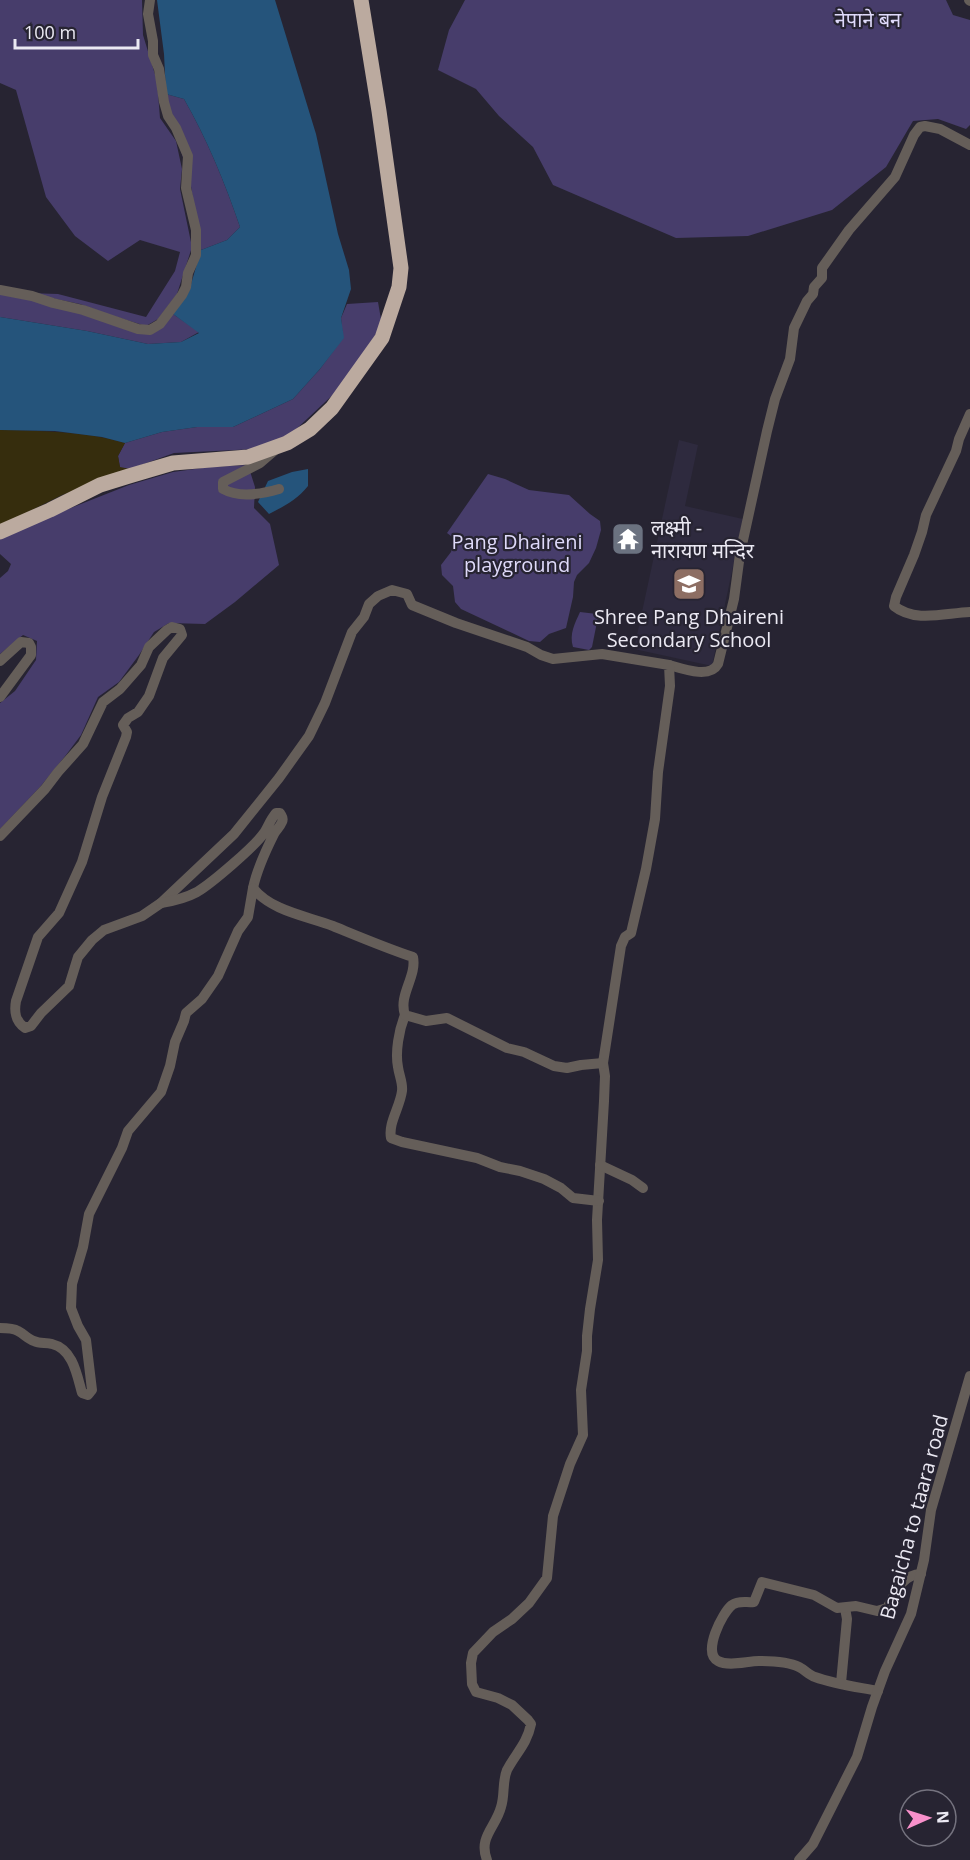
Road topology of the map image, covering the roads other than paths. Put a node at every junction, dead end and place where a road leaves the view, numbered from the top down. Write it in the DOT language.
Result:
graph roads {
  1 [pos="150,0"];
  2 [pos="361,0"];
  3 [pos="970,145"];
  4 [pos="0,290"];
  5 [pos="970,414"];
  6 [pos="287,443"];
  7 [pos="279,489"];
  8 [pos="0,532"];
  9 [pos="970,612"];
  10 [pos="0,661"];
  11 [pos="669,665"];
  12 [pos="0,697"];
  13 [pos="0,836"];
  14 [pos="253,888"];
  15 [pos="161,903"];
  16 [pos="405,1016"];
  17 [pos="603,1063"];
  18 [pos="600,1165"];
  19 [pos="643,1188"];
  20 [pos="599,1201"];
  21 [pos="0,1328"];
  22 [pos="970,1376"];
  23 [pos="921,1574"];
  24 [pos="845,1608"];
  25 [pos="841,1683"];
  26 [pos="878,1691"];
  27 [pos="487,1860"];
  28 [pos="798,1860"];
  1 -- 4 [label="street"];
  2 -- 6 [label="highway"];
  3 -- 11 [label="street"];
  5 -- 9 [label="street"];
  6 -- 7 [label="street"];
  6 -- 8 [label="highway"];
  10 -- 12 [label="street"];
  11 -- 15 [label="street"];
  11 -- 17 [label="street"];
  13 -- 15 [label="street"];
  14 -- 15 [label="street"];
  14 -- 16 [label="street"];
  14 -- 21 [label="street"];
  16 -- 17 [label="street"];
  16 -- 20 [label="street"];
  17 -- 18 [label="street"];
  18 -- 19 [label="street"];
  18 -- 20 [label="street"];
  20 -- 27 [label="street"];
  22 -- 23 [label="street, Bagaicha to taara road"];
  23 -- 24 [label="street"];
  23 -- 26 [label="street, Bagaicha to taara road"];
  24 -- 25 [label="street"];
  24 -- 25 [label="street"];
  25 -- 26 [label="street"];
  26 -- 28 [label="street, Bagaicha to taara road"];
}
